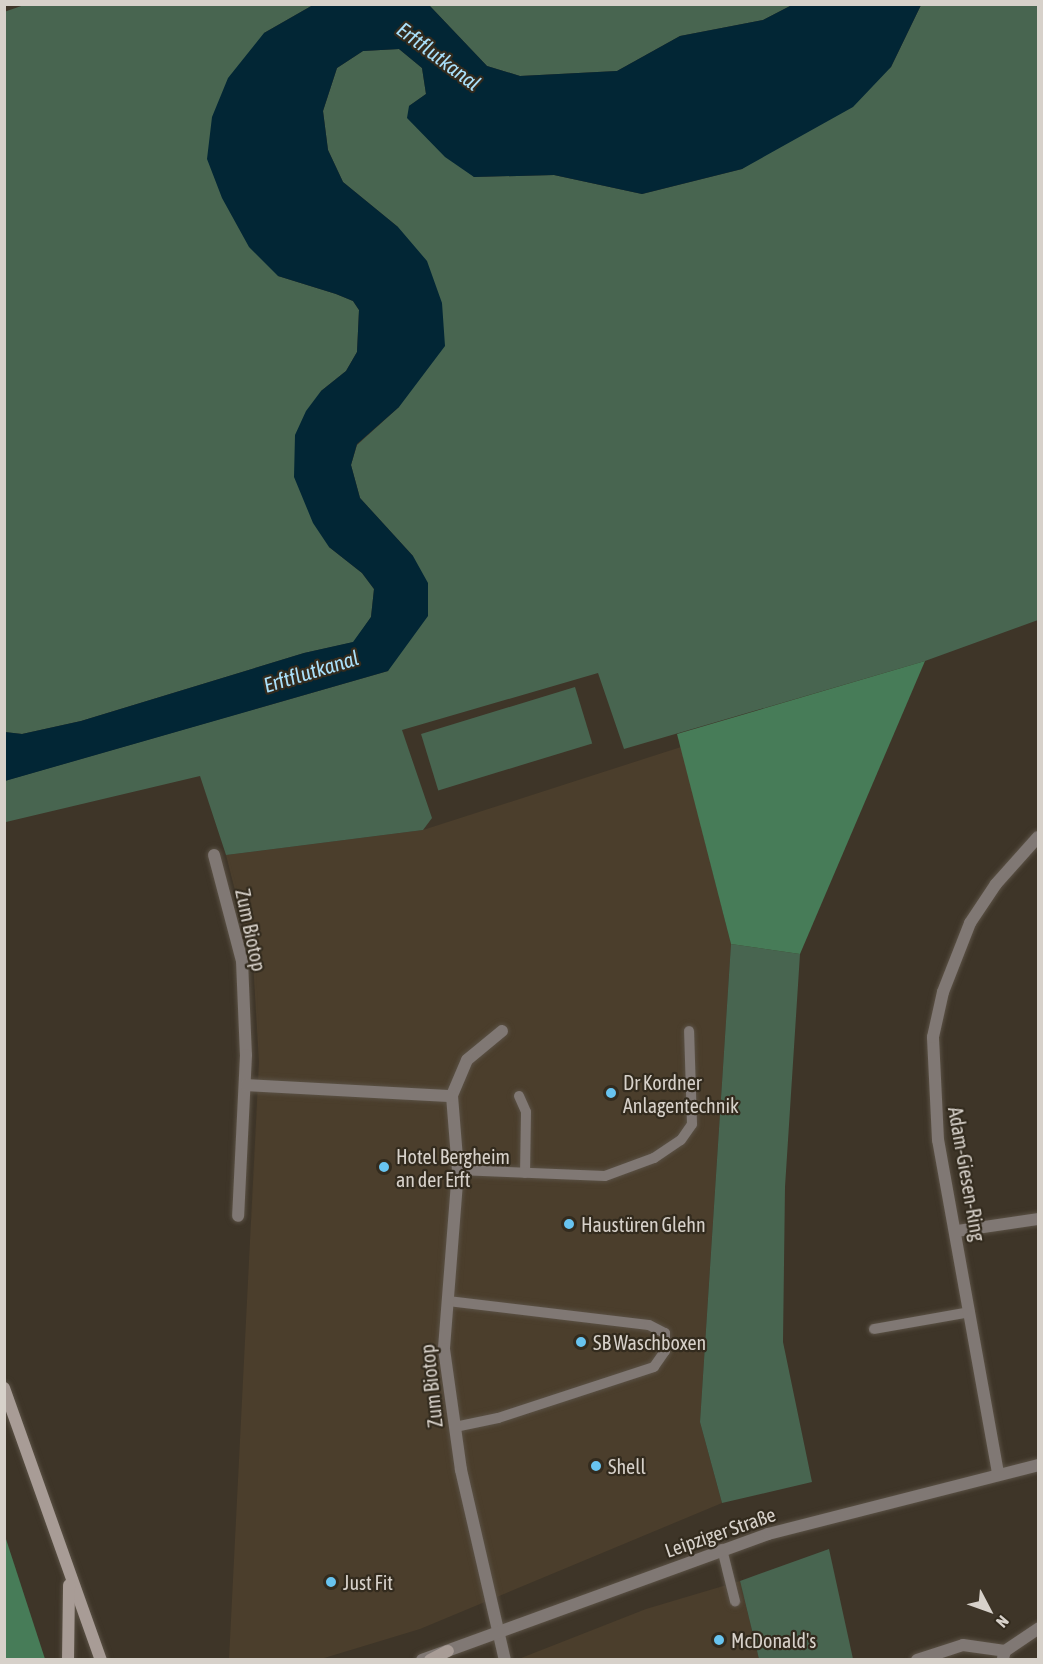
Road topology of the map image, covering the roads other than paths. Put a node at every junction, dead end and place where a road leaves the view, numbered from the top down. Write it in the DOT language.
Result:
graph roads {
  1 [pos="1038,837"];
  2 [pos="213,855"];
  3 [pos="502,1031"];
  4 [pos="689,1031"];
  5 [pos="246,1085"];
  6 [pos="452,1096"];
  7 [pos="519,1096"];
  8 [pos="458,1170"];
  9 [pos="525,1173"];
  10 [pos="238,1216"];
  11 [pos="1038,1219"];
  12 [pos="957,1231"];
  13 [pos="447,1301"];
  14 [pos="970,1312"];
  15 [pos="874,1329"];
  16 [pos="4,1388"];
  17 [pos="455,1427"];
  18 [pos="1038,1465"];
  19 [pos="998,1473"];
  20 [pos="722,1550"];
  21 [pos="69,1578"];
  22 [pos="735,1600"];
  23 [pos="1038,1629"];
  24 [pos="498,1632"];
  25 [pos="448,1651"];
  26 [pos="1004,1655"];
  27 [pos="68,1659"];
  28 [pos="101,1659"];
  29 [pos="422,1659"];
  30 [pos="429,1659"];
  31 [pos="505,1659"];
  32 [pos="916,1659"];
  1 -- 12 [label="street, Adam-Giesen-Ring"];
  2 -- 5 [label="street, Zum Biotop"];
  3 -- 6 [label="street, Zum Biotop"];
  4 -- 9 [label="lane"];
  5 -- 6 [label="street"];
  5 -- 10 [label="street, Zum Biotop"];
  6 -- 8 [label="street, Zum Biotop"];
  7 -- 9 [label="lane"];
  8 -- 9 [label="lane"];
  8 -- 13 [label="street, Zum Biotop"];
  11 -- 12 [label="street"];
  12 -- 14 [label="street, Adam-Giesen-Ring"];
  13 -- 17 [label="street, Zum Biotop"];
  13 -- 17 [label="lane"];
  14 -- 15 [label="lane"];
  14 -- 19 [label="street, Adam-Giesen-Ring"];
  16 -- 21 [label="main road"];
  17 -- 24 [label="street, Zum Biotop"];
  18 -- 19 [label="street, Leipziger Straße"];
  19 -- 20 [label="street, Leipziger Straße"];
  20 -- 22 [label="lane"];
  20 -- 24 [label="street, Leipziger Straße"];
  21 -- 27 [label="main road"];
  21 -- 28 [label="main road"];
  23 -- 26 [label="street"];
  24 -- 25 [label="street, Leipziger Straße"];
  24 -- 31 [label="street, Zum Biotop"];
  25 -- 29 [label="street, Leipziger Straße"];
  25 -- 30 [label="main road"];
  26 -- 32 [label="street"];
}
